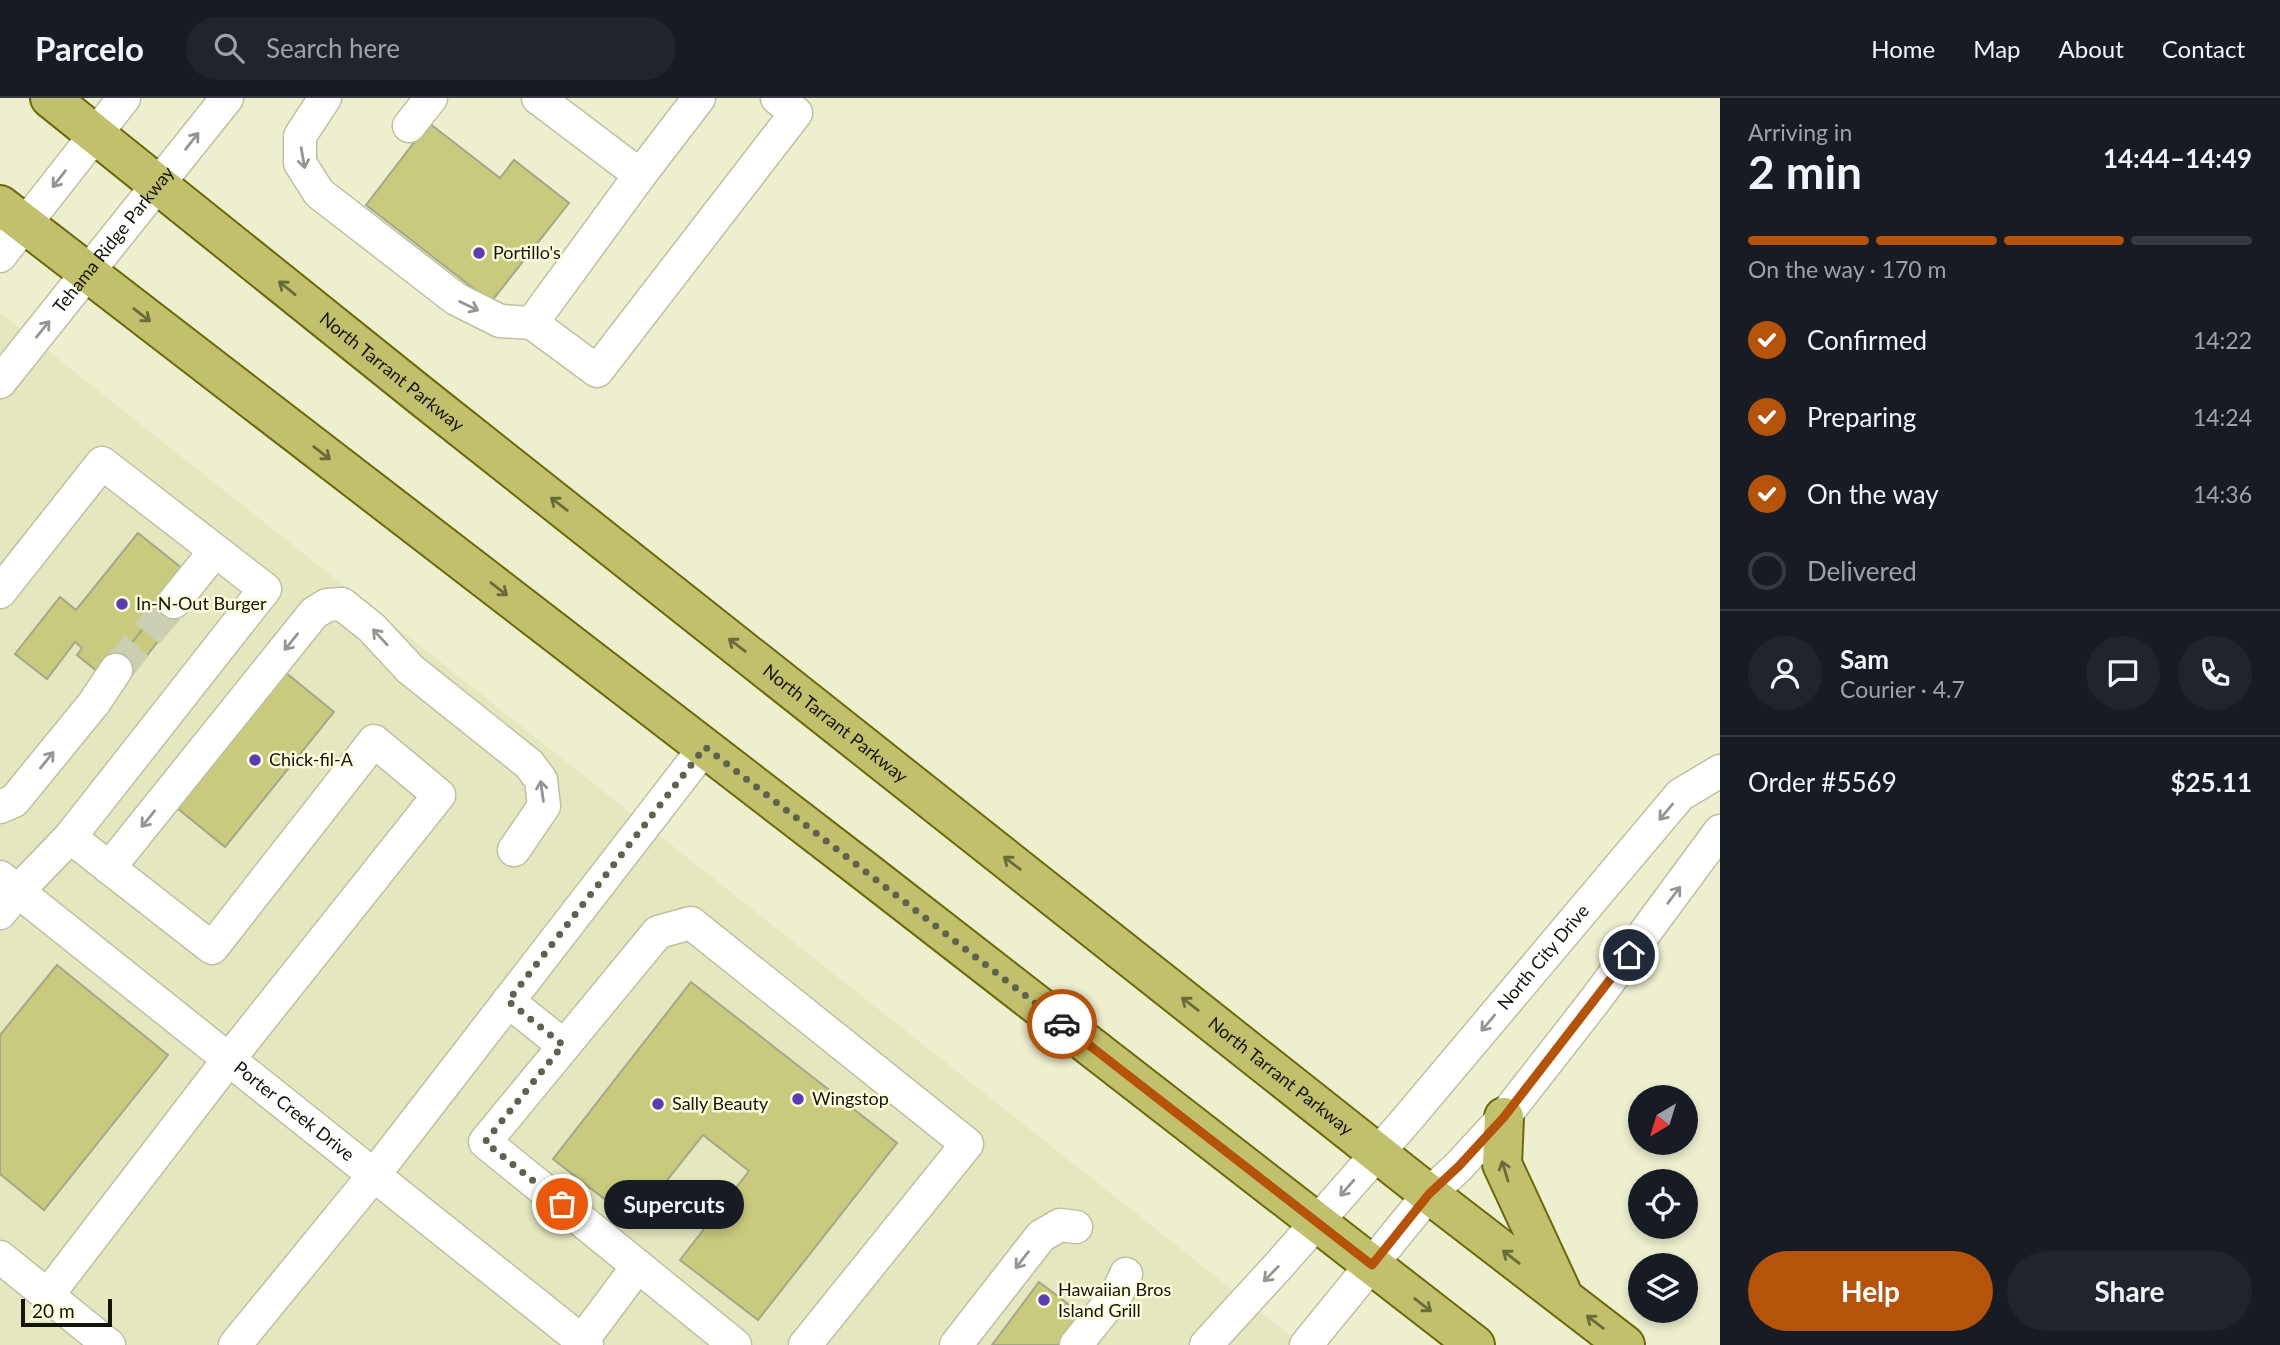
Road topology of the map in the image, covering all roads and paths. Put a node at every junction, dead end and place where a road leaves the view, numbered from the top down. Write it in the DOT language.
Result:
graph roads {
  1 [pos="50,98"];
  2 [pos="124,98"];
  3 [pos="227,98"];
  4 [pos="325,98"];
  5 [pos="431,98"];
  6 [pos="538,98"];
  7 [pos="699,98"];
  8 [pos="777,98"];
  9 [pos="409,126"];
  10 [pos="94,134"];
  11 [pos="640,175"];
  12 [pos="158,185"];
  13 [pos="12,215"];
  14 [pos="0,256"];
  15 [pos="88,273"];
  16 [pos="532,323"];
  17 [pos="0,382"];
  18 [pos="215,551"];
  19 [pos="0,592"];
  20 [pos="174,602"];
  21 [pos="116,670"];
  22 [pos="705,747"];
  23 [pos="1720,771"];
  24 [pos="0,807"];
  25 [pos="1720,831"];
  26 [pos="70,837"];
  27 [pos="514,850"];
  28 [pos="108,868"];
  29 [pos="6,893"];
  30 [pos="508,1001"];
  31 [pos="563,1045"];
  32 [pos="229,1059"];
  33 [pos="1504,1117"];
  34 [pos="1378,1153"];
  35 [pos="373,1175"];
  36 [pos="1429,1194"];
  37 [pos="1317,1223"];
  38 [pos="1076,1227"];
  39 [pos="0,1257"];
  40 [pos="1372,1265"];
  41 [pos="638,1266"];
  42 [pos="1126,1274"];
  43 [pos="47,1296"];
  44 [pos="1565,1299"];
  45 [pos="583,1344"];
  46 [pos="109,1345"];
  47 [pos="235,1345"];
  48 [pos="735,1345"];
  49 [pos="805,1345"];
  50 [pos="956,1345"];
  51 [pos="1076,1345"];
  52 [pos="1206,1345"];
  53 [pos="1306,1345"];
  54 [pos="1475,1345"];
  55 [pos="1625,1345"];
  1 -- 10 [label="main road, North Tarrant Parkway"];
  2 -- 10 [label="street"];
  12 -- 3 [label="street, Tehama Ridge Parkway, one-way"];
  4 -- 16 [label="street, one-way"];
  5 -- 9 [label="street"];
  6 -- 11 [label="street"];
  7 -- 11 [label="street"];
  8 -- 16 [label="street"];
  10 -- 12 [label="main road, North Tarrant Parkway"];
  10 -- 13 [label="street, one-way"];
  11 -- 16 [label="street"];
  12 -- 15 [label="street, Tehama Ridge Parkway"];
  34 -- 12 [label="main road, North Tarrant Parkway, one-way"];
  13 -- 14 [label="street"];
  13 -- 15 [label="main road"];
  17 -- 15 [label="street, Tehama Ridge Parkway, one-way"];
  15 -- 22 [label="main road, one-way"];
  18 -- 19 [label="street"];
  18 -- 20 [label="street"];
  18 -- 26 [label="street"];
  24 -- 21 [label="street, one-way"];
  22 -- 30 [label="street"];
  22 -- 37 [label="main road"];
  23 -- 34 [label="street, North City Drive, one-way"];
  33 -- 25 [label="street, one-way"];
  26 -- 28 [label="street"];
  26 -- 29 [label="street"];
  27 -- 28 [label="street, one-way"];
  28 -- 32 [label="street"];
  29 -- 32 [label="street, Porter Creek Drive"];
  30 -- 31 [label="street"];
  30 -- 35 [label="street"];
  31 -- 41 [label="street"];
  31 -- 49 [label="street"];
  32 -- 35 [label="street, Porter Creek Drive"];
  32 -- 43 [label="street"];
  33 -- 36 [label="street"];
  44 -- 33 [label="main road, one-way"];
  34 -- 36 [label="main road, North Tarrant Parkway"];
  34 -- 37 [label="street, North City Drive, one-way"];
  35 -- 45 [label="street, Porter Creek Drive"];
  35 -- 47 [label="street"];
  36 -- 40 [label="street"];
  44 -- 36 [label="main road, North Tarrant Parkway, one-way"];
  37 -- 40 [label="main road"];
  37 -- 52 [label="street, one-way"];
  38 -- 50 [label="street, one-way"];
  39 -- 43 [label="street"];
  40 -- 53 [label="street"];
  40 -- 54 [label="main road, one-way"];
  41 -- 45 [label="street"];
  41 -- 48 [label="street"];
  42 -- 51 [label="street"];
  43 -- 46 [label="street"];
  55 -- 44 [label="main road, North Tarrant Parkway, one-way"];
}
